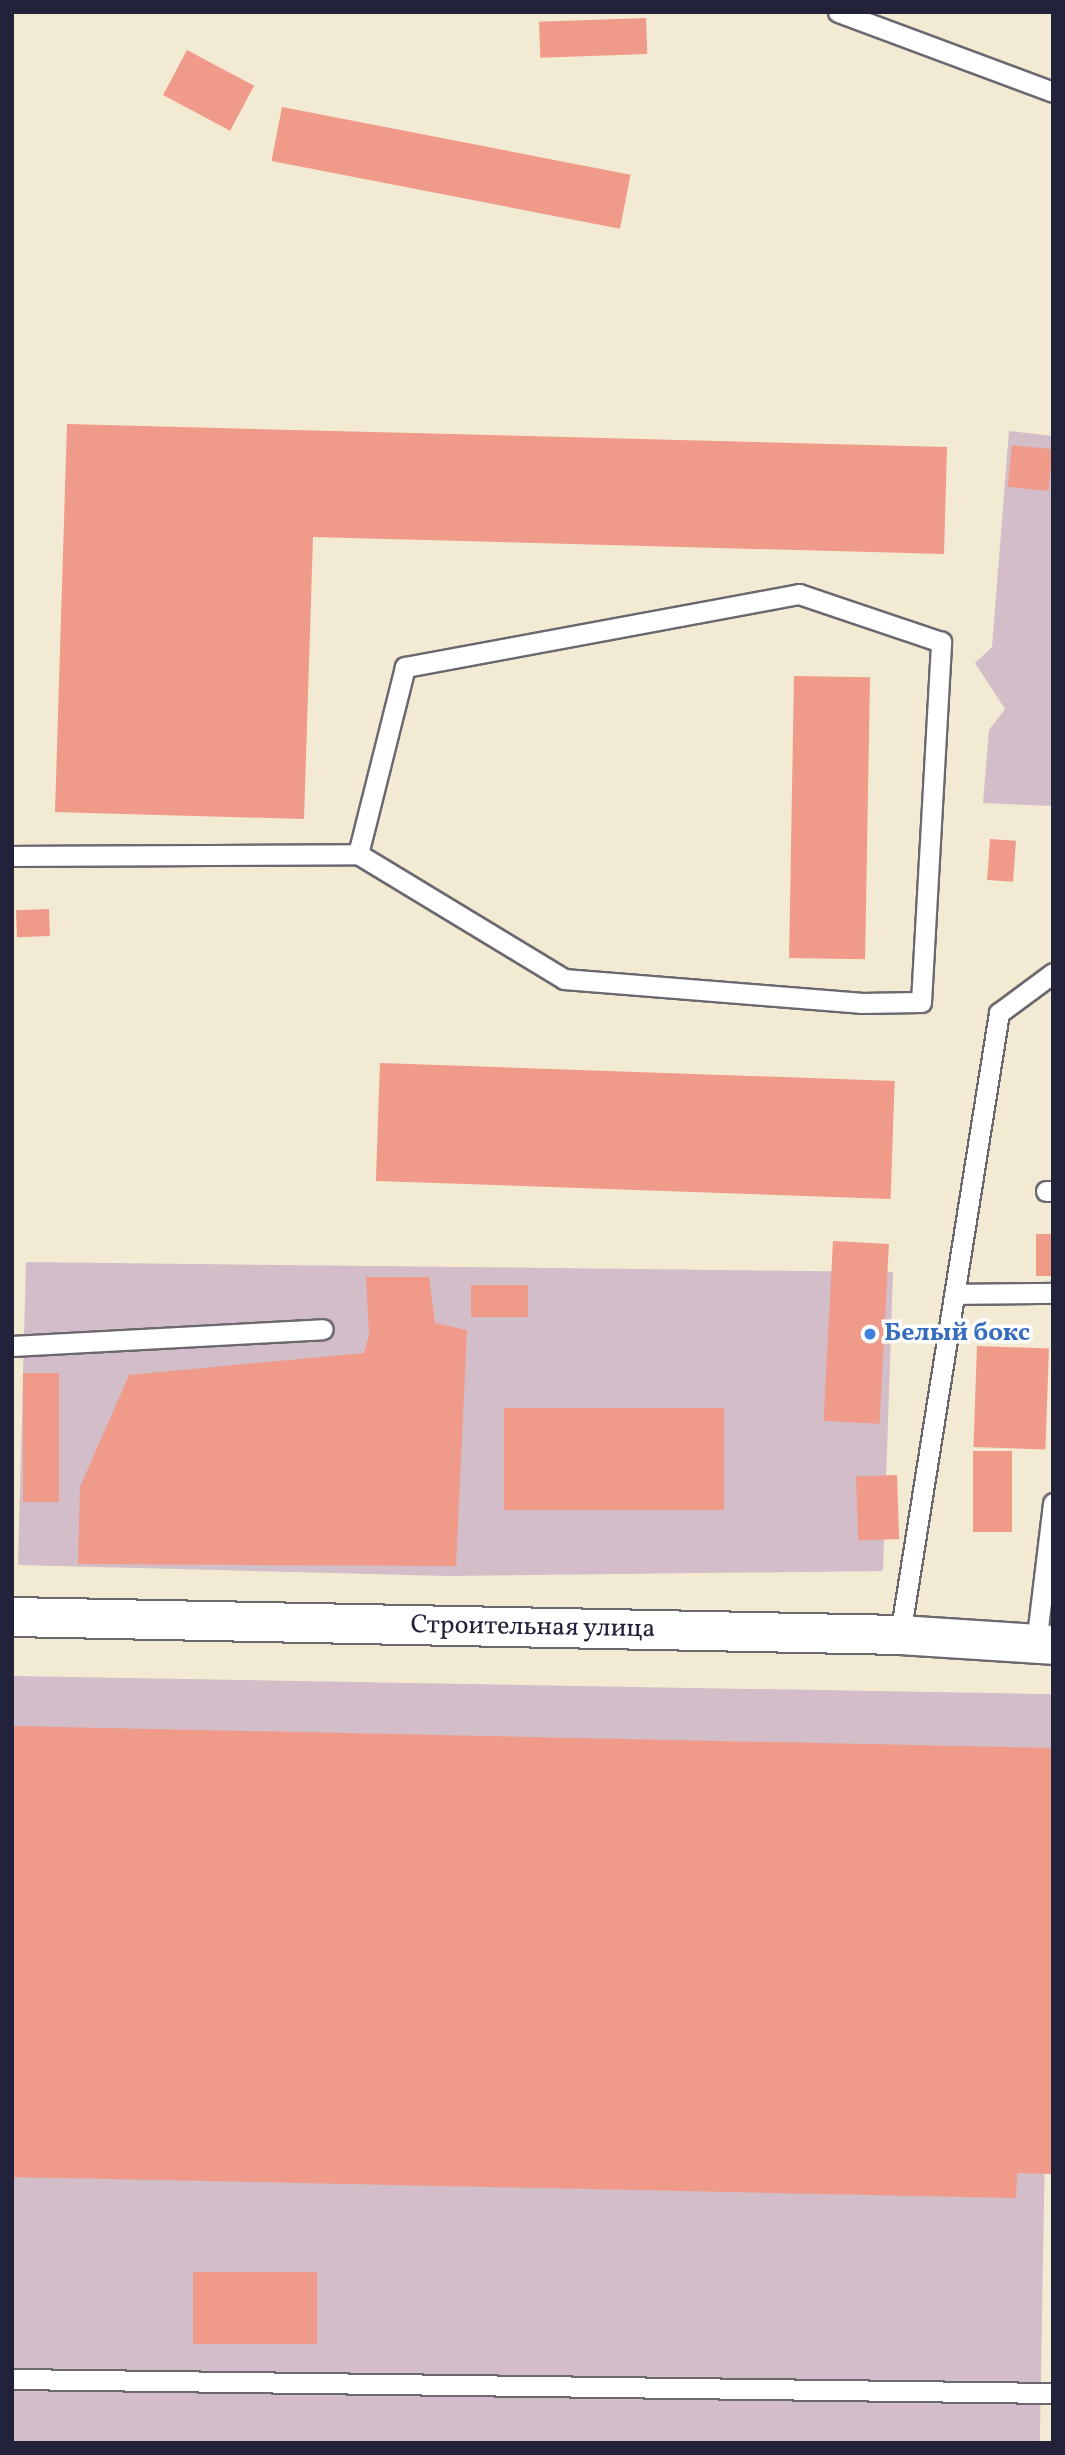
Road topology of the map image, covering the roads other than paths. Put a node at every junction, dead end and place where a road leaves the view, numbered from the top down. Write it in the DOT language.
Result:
graph roads {
  1 [pos="838,12"];
  2 [pos="1053,92"];
  3 [pos="358,854"];
  4 [pos="12,856"];
  5 [pos="1053,973"];
  6 [pos="1053,1293"];
  7 [pos="954,1294"];
  8 [pos="323,1329"];
  9 [pos="12,1346"];
  10 [pos="1053,1503"];
  11 [pos="12,1617"];
  12 [pos="900,1635"];
  13 [pos="1045,1644"];
  14 [pos="12,2379"];
  15 [pos="1053,2393"];
  1 -- 2 [label="lane"];
  3 -- 3 [label="lane"];
  3 -- 4 [label="lane"];
  5 -- 7 [label="lane"];
  6 -- 7 [label="lane"];
  7 -- 12 [label="lane"];
  8 -- 9 [label="lane"];
  10 -- 13 [label="lane"];
  11 -- 12 [label="street, Строительная улица"];
  12 -- 13 [label="street, Строительная улица"];
  14 -- 15 [label="lane"];
}
